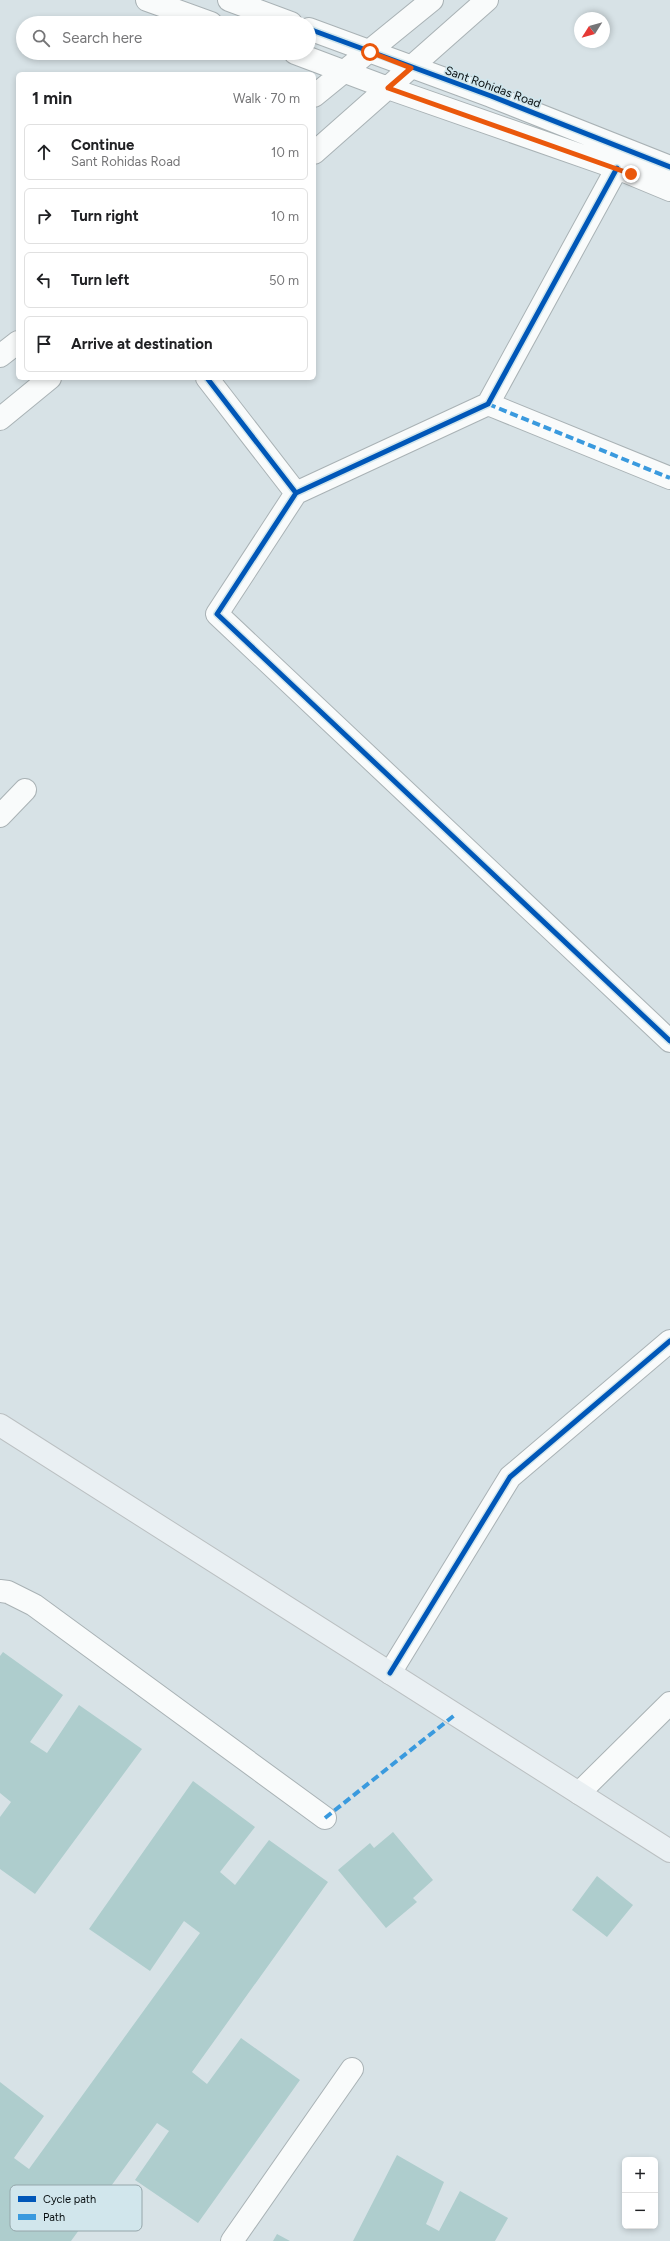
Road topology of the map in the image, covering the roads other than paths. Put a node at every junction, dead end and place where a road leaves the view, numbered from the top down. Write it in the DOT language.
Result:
graph roads {
  1 [pos="147,0"];
  2 [pos="229,0"];
  3 [pos="432,0"];
  4 [pos="487,0"];
  5 [pos="192,16"];
  6 [pos="273,16"];
  7 [pos="316,32"];
  8 [pos="370,52"];
  9 [pos="314,60"];
  10 [pos="411,68"];
  11 [pos="345,71"];
  12 [pos="388,88"];
  13 [pos="316,94"];
  14 [pos="316,151"];
  15 [pos="670,167"];
  16 [pos="617,168"];
  17 [pos="670,190"];
  18 [pos="16,344"];
  19 [pos="0,356"];
  20 [pos="48,380"];
  21 [pos="208,380"];
  22 [pos="488,404"];
  23 [pos="0,419"];
  24 [pos="670,478"];
  25 [pos="296,493"];
  26 [pos="25,790"];
  27 [pos="0,816"];
  28 [pos="670,1041"];
  29 [pos="670,1342"];
  30 [pos="0,1425"];
  31 [pos="0,1591"];
  32 [pos="390,1673"];
  33 [pos="670,1703"];
  34 [pos="579,1793"];
  35 [pos="325,1818"];
  36 [pos="670,1851"];
  37 [pos="352,2069"];
  38 [pos="232,2241"];
  1 -- 5 [label="street"];
  2 -- 6 [label="street"];
  3 -- 8 [label="street"];
  4 -- 10 [label="street"];
  7 -- 8 [label="street, Sant Rohidas Road"];
  8 -- 10 [label="street, Sant Rohidas Road"];
  8 -- 11 [label="street"];
  9 -- 11 [label="street"];
  10 -- 12 [label="street"];
  10 -- 15 [label="street, Sant Rohidas Road"];
  11 -- 12 [label="street"];
  11 -- 13 [label="street"];
  12 -- 14 [label="street"];
  12 -- 16 [label="street"];
  16 -- 17 [label="street"];
  16 -- 22 [label="street"];
  18 -- 19 [label="street"];
  20 -- 23 [label="street"];
  21 -- 25 [label="street"];
  22 -- 24 [label="street"];
  22 -- 25 [label="street"];
  25 -- 28 [label="street"];
  26 -- 27 [label="street"];
  29 -- 32 [label="street"];
  30 -- 32 [label="main road"];
  31 -- 35 [label="street"];
  32 -- 34 [label="main road"];
  33 -- 34 [label="street"];
  34 -- 36 [label="main road"];
  37 -- 38 [label="street"];
}
